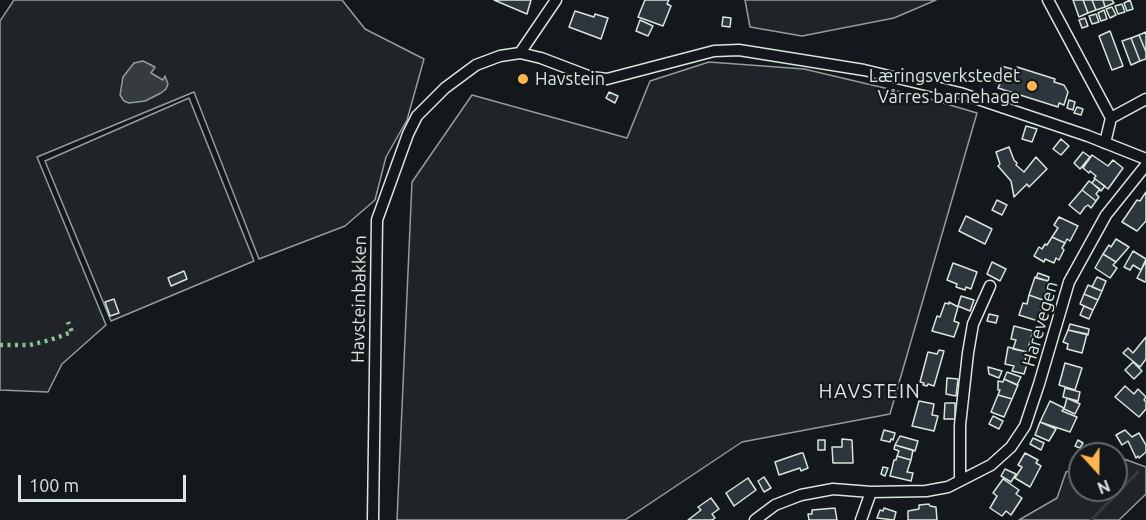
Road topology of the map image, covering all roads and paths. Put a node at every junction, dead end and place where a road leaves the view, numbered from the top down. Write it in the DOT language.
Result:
graph roads {
  1 [pos="556,0"];
  2 [pos="1048,0"];
  3 [pos="520,53"];
  4 [pos="1146,99"];
  5 [pos="1111,118"];
  6 [pos="1105,143"];
  7 [pos="1146,159"];
  8 [pos="1146,165"];
  9 [pos="990,286"];
  10 [pos="960,481"];
  11 [pos="871,492"];
  12 [pos="373,520"];
  13 [pos="755,520"];
  14 [pos="861,520"];
  1 -- 3 [label="street"];
  2 -- 5 [label="street"];
  3 -- 6 [label="street"];
  3 -- 12 [label="street, Havsteinbakken"];
  4 -- 5 [label="street"];
  5 -- 6 [label="street"];
  6 -- 7 [label="street"];
  8 -- 10 [label="street, Harevegen"];
  9 -- 10 [label="street"];
  10 -- 11 [label="street, Harevegen"];
  11 -- 13 [label="street, Harevegen"];
  11 -- 14 [label="street"];
}
